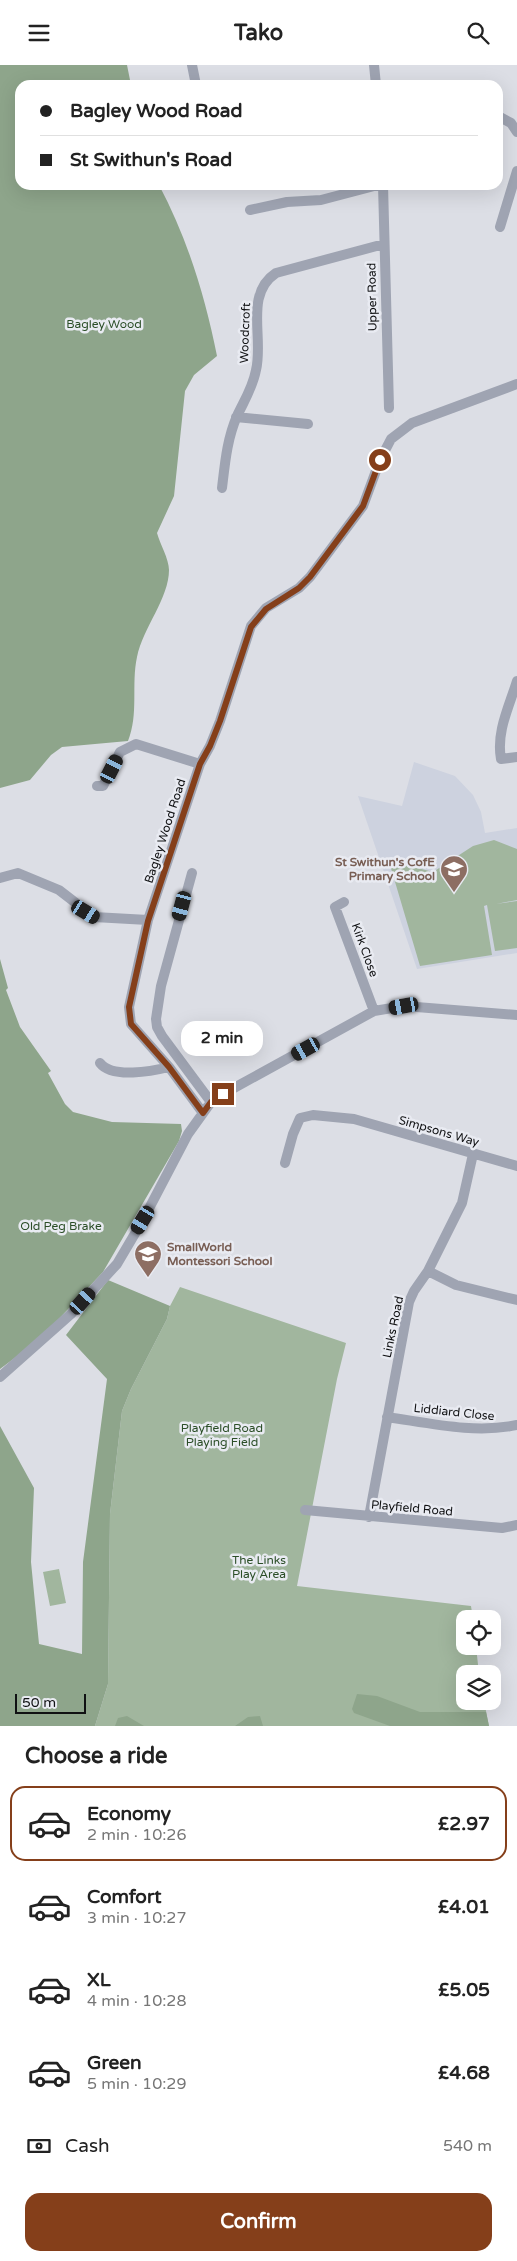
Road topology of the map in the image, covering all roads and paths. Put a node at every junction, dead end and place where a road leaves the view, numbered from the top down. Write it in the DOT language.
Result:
graph roads {
  1 [pos="192,65"];
  2 [pos="374,65"];
  3 [pos="195,80"];
  4 [pos="376,80"];
  5 [pos="503,119"];
  6 [pos="517,132"];
  7 [pos="517,171"];
  8 [pos="359,190"];
  9 [pos="383,190"];
  10 [pos="250,210"];
  11 [pos="500,227"];
  12 [pos="384,245"];
  13 [pos="517,384"];
  14 [pos="389,408"];
  15 [pos="236,417"];
  16 [pos="308,424"];
  17 [pos="222,488"];
  18 [pos="517,681"];
  19 [pos="517,757"];
  20 [pos="200,764"];
  21 [pos="97,786"];
  22 [pos="192,873"];
  23 [pos="0,878"];
  24 [pos="344,902"];
  25 [pos="148,921"];
  26 [pos="374,1011"];
  27 [pos="517,1015"];
  28 [pos="101,1067"];
  29 [pos="169,1067"];
  30 [pos="211,1102"];
  31 [pos="203,1113"];
  32 [pos="473,1154"];
  33 [pos="285,1163"];
  34 [pos="517,1166"];
  35 [pos="428,1271"];
  36 [pos="517,1300"];
  37 [pos="0,1377"];
  38 [pos="387,1417"];
  39 [pos="517,1425"];
  40 [pos="305,1510"];
  41 [pos="369,1517"];
  42 [pos="517,1525"];
  1 -- 3 [label="street"];
  2 -- 4 [label="street"];
  5 -- 6 [label="street"];
  7 -- 11 [label="street"];
  8 -- 10 [label="street"];
  9 -- 12 [label="street, Upper Road"];
  12 -- 14 [label="street, Upper Road"];
  12 -- 15 [label="street, Woodcroft"];
  13 -- 20 [label="street, Bagley Wood Road"];
  15 -- 16 [label="street"];
  15 -- 17 [label="street, Woodcroft"];
  18 -- 19 [label="street"];
  20 -- 21 [label="street"];
  20 -- 25 [label="street, Bagley Wood Road"];
  22 -- 30 [label="street"];
  23 -- 25 [label="street"];
  24 -- 26 [label="street, Kirk Close"];
  25 -- 29 [label="street, Bagley Wood Road"];
  26 -- 27 [label="street"];
  26 -- 30 [label="street"];
  28 -- 29 [label="street"];
  29 -- 31 [label="street, Bagley Wood Road"];
  30 -- 31 [label="street"];
  31 -- 37 [label="street"];
  32 -- 33 [label="street, Simpsons Way"];
  32 -- 34 [label="street, Simpsons Way"];
  32 -- 35 [label="street, Links Road"];
  35 -- 36 [label="street"];
  35 -- 38 [label="street, Links Road"];
  38 -- 39 [label="street, Liddiard Close"];
  38 -- 41 [label="street, Links Road"];
  40 -- 41 [label="street, Playfield Road"];
  41 -- 42 [label="street, Playfield Road"];
}
